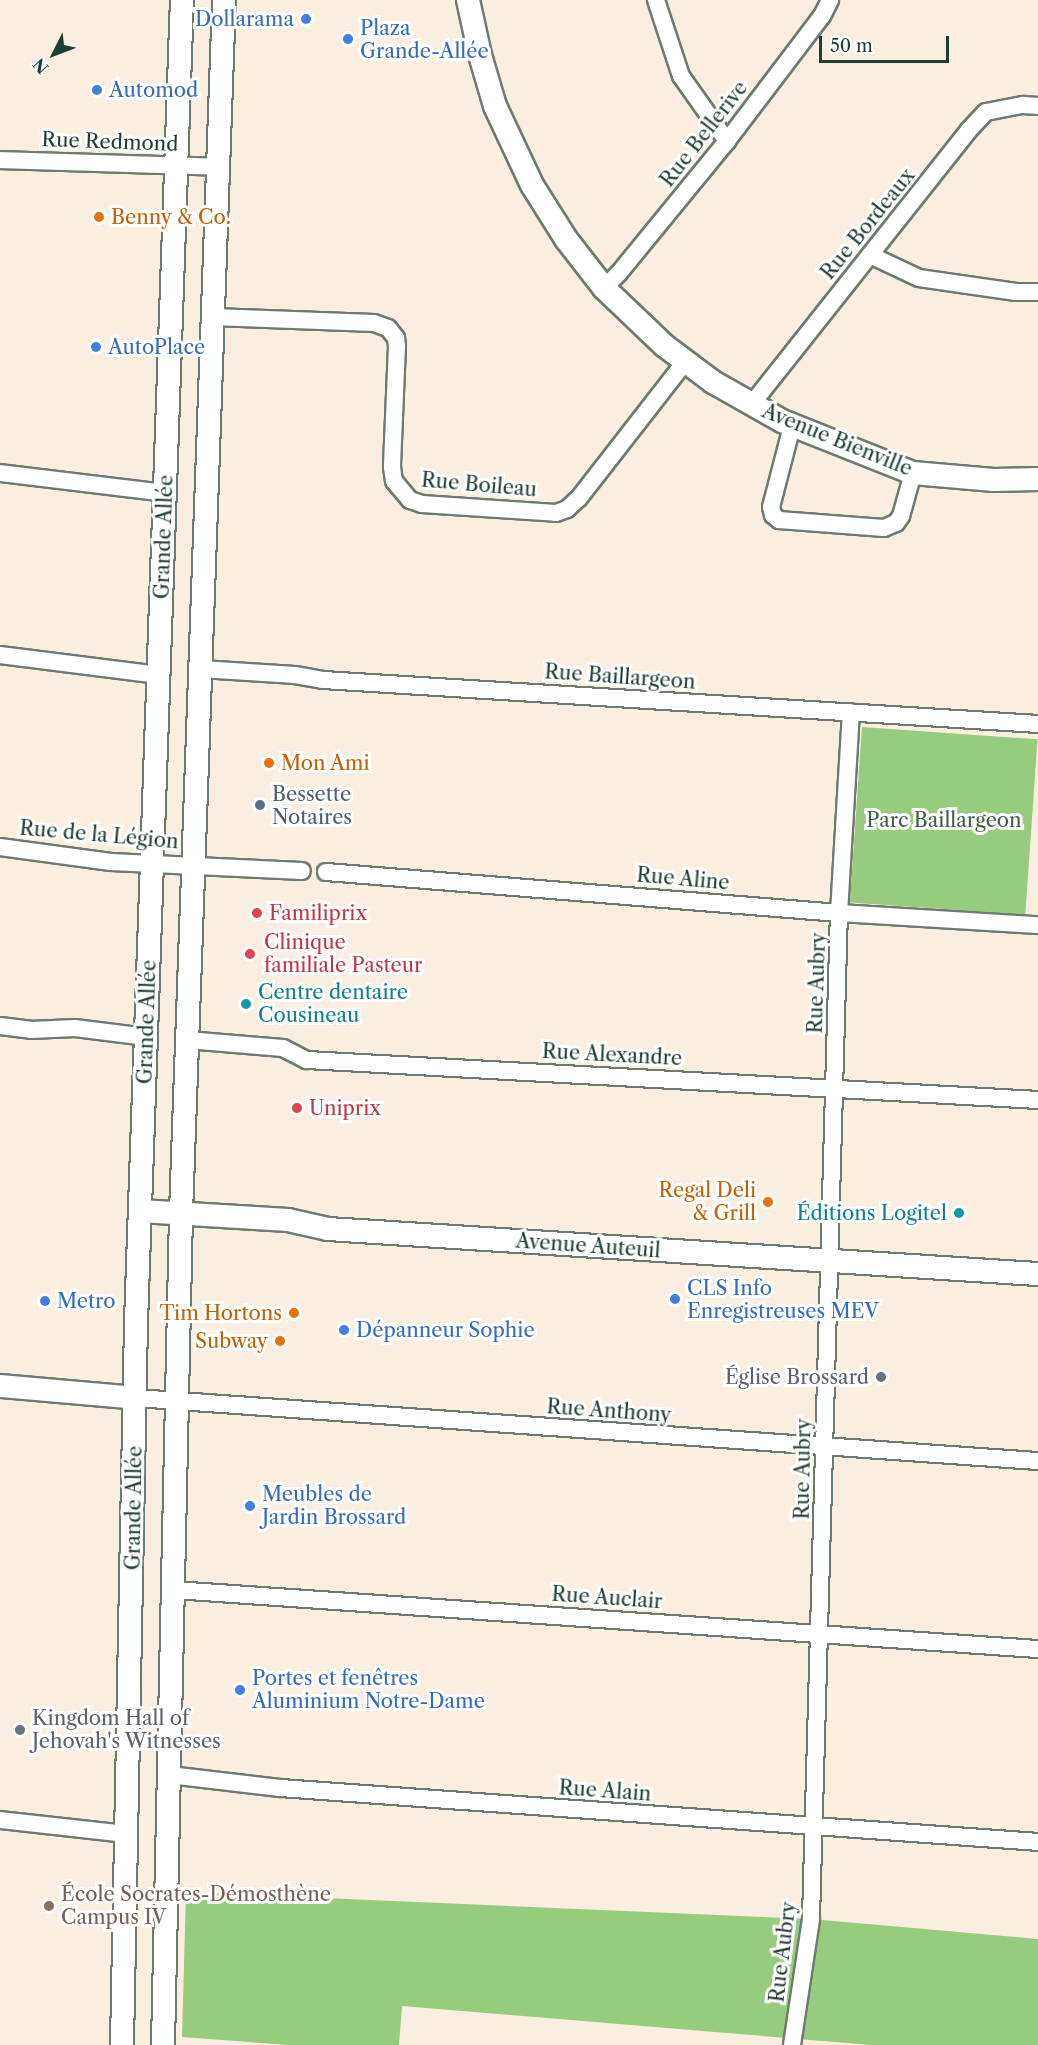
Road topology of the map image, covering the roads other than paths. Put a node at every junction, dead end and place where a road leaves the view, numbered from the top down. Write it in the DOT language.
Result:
graph roads {
  1 [pos="182,0"];
  2 [pos="224,0"];
  3 [pos="468,0"];
  4 [pos="656,0"];
  5 [pos="830,0"];
  6 [pos="1038,106"];
  7 [pos="727,141"];
  8 [pos="0,160"];
  9 [pos="177,165"];
  10 [pos="218,167"];
  11 [pos="870,255"];
  12 [pos="603,288"];
  13 [pos="1038,292"];
  14 [pos="213,317"];
  15 [pos="685,362"];
  16 [pos="752,405"];
  17 [pos="792,426"];
  18 [pos="0,473"];
  19 [pos="913,473"];
  20 [pos="1038,479"];
  21 [pos="165,493"];
  22 [pos="0,655"];
  23 [pos="201,669"];
  24 [pos="159,675"];
  25 [pos="851,712"];
  26 [pos="1038,724"];
  27 [pos="0,847"];
  28 [pos="152,864"];
  29 [pos="193,865"];
  30 [pos="302,871"];
  31 [pos="326,872"];
  32 [pos="839,913"];
  33 [pos="1038,925"];
  34 [pos="0,1026"];
  35 [pos="146,1037"];
  36 [pos="186,1040"];
  37 [pos="835,1088"];
  38 [pos="1038,1100"];
  39 [pos="140,1211"];
  40 [pos="181,1213"];
  41 [pos="830,1262"];
  42 [pos="1038,1274"];
  43 [pos="0,1386"];
  44 [pos="136,1398"];
  45 [pos="177,1401"];
  46 [pos="824,1447"];
  47 [pos="1038,1461"];
  48 [pos="174,1590"];
  49 [pos="820,1634"];
  50 [pos="1038,1649"];
  51 [pos="169,1775"];
  52 [pos="0,1820"];
  53 [pos="815,1828"];
  54 [pos="127,1834"];
  55 [pos="1038,1842"];
  56 [pos="122,2045"];
  57 [pos="163,2045"];
  58 [pos="792,2045"];
  1 -- 9 [label="main road, Grande Allée"];
  2 -- 10 [label="main road, Grande Allée"];
  3 -- 12 [label="main road, Avenue Bienville"];
  4 -- 7 [label="street"];
  5 -- 7 [label="street, Rue Bellerive"];
  6 -- 11 [label="street, Rue Bordeaux"];
  7 -- 12 [label="street, Rue Bellerive"];
  8 -- 9 [label="street, Rue Redmond"];
  9 -- 10 [label="street, Rue Redmond"];
  9 -- 21 [label="main road, Grande Allée"];
  10 -- 14 [label="main road, Grande Allée"];
  11 -- 13 [label="street"];
  11 -- 16 [label="street, Rue Bordeaux"];
  12 -- 15 [label="main road, Avenue Bienville"];
  14 -- 15 [label="street, Rue Boileau"];
  14 -- 23 [label="main road, Grande Allée"];
  15 -- 16 [label="main road, Avenue Bienville"];
  16 -- 17 [label="main road, Avenue Bienville"];
  17 -- 19 [label="main road, Avenue Bienville"];
  17 -- 19 [label="street"];
  18 -- 21 [label="street"];
  19 -- 20 [label="main road, Avenue Bienville"];
  21 -- 24 [label="main road, Grande Allée"];
  22 -- 24 [label="street"];
  23 -- 25 [label="street, Rue Baillargeon"];
  23 -- 29 [label="main road, Grande Allée"];
  24 -- 28 [label="main road, Grande Allée"];
  25 -- 26 [label="street, Rue Baillargeon"];
  25 -- 32 [label="street, Rue Aubry"];
  27 -- 28 [label="street, Rue de la Légion"];
  28 -- 29 [label="street, Rue de la Légion"];
  28 -- 35 [label="main road, Grande Allée"];
  29 -- 30 [label="street"];
  29 -- 36 [label="main road, Grande Allée"];
  31 -- 32 [label="street, Rue Aline"];
  32 -- 33 [label="street, Rue Aline"];
  32 -- 37 [label="street, Rue Aubry"];
  34 -- 35 [label="street"];
  35 -- 39 [label="main road, Grande Allée"];
  36 -- 37 [label="street, Rue Alexandre"];
  36 -- 40 [label="main road, Grande Allée"];
  37 -- 38 [label="street, Rue Alexandre"];
  37 -- 41 [label="street, Rue Aubry"];
  39 -- 40 [label="main road, Avenue Auteuil"];
  39 -- 44 [label="main road, Grande Allée"];
  40 -- 41 [label="main road, Avenue Auteuil"];
  40 -- 45 [label="main road, Grande Allée"];
  41 -- 42 [label="main road, Avenue Auteuil"];
  41 -- 46 [label="street, Rue Aubry"];
  43 -- 44 [label="main road"];
  44 -- 45 [label="street, Rue Anthony"];
  44 -- 54 [label="main road, Grande Allée"];
  45 -- 46 [label="street, Rue Anthony"];
  45 -- 48 [label="main road, Grande Allée"];
  46 -- 47 [label="street, Rue Anthony"];
  46 -- 49 [label="street, Rue Aubry"];
  48 -- 49 [label="street, Rue Auclair"];
  48 -- 51 [label="main road, Grande Allée"];
  49 -- 50 [label="street, Rue Auclair"];
  49 -- 53 [label="street, Rue Aubry"];
  51 -- 53 [label="street, Rue Alain"];
  51 -- 57 [label="main road, Grande Allée"];
  52 -- 54 [label="street"];
  53 -- 55 [label="street, Rue Alain"];
  53 -- 58 [label="street, Rue Aubry"];
  54 -- 56 [label="main road, Grande Allée"];
}
